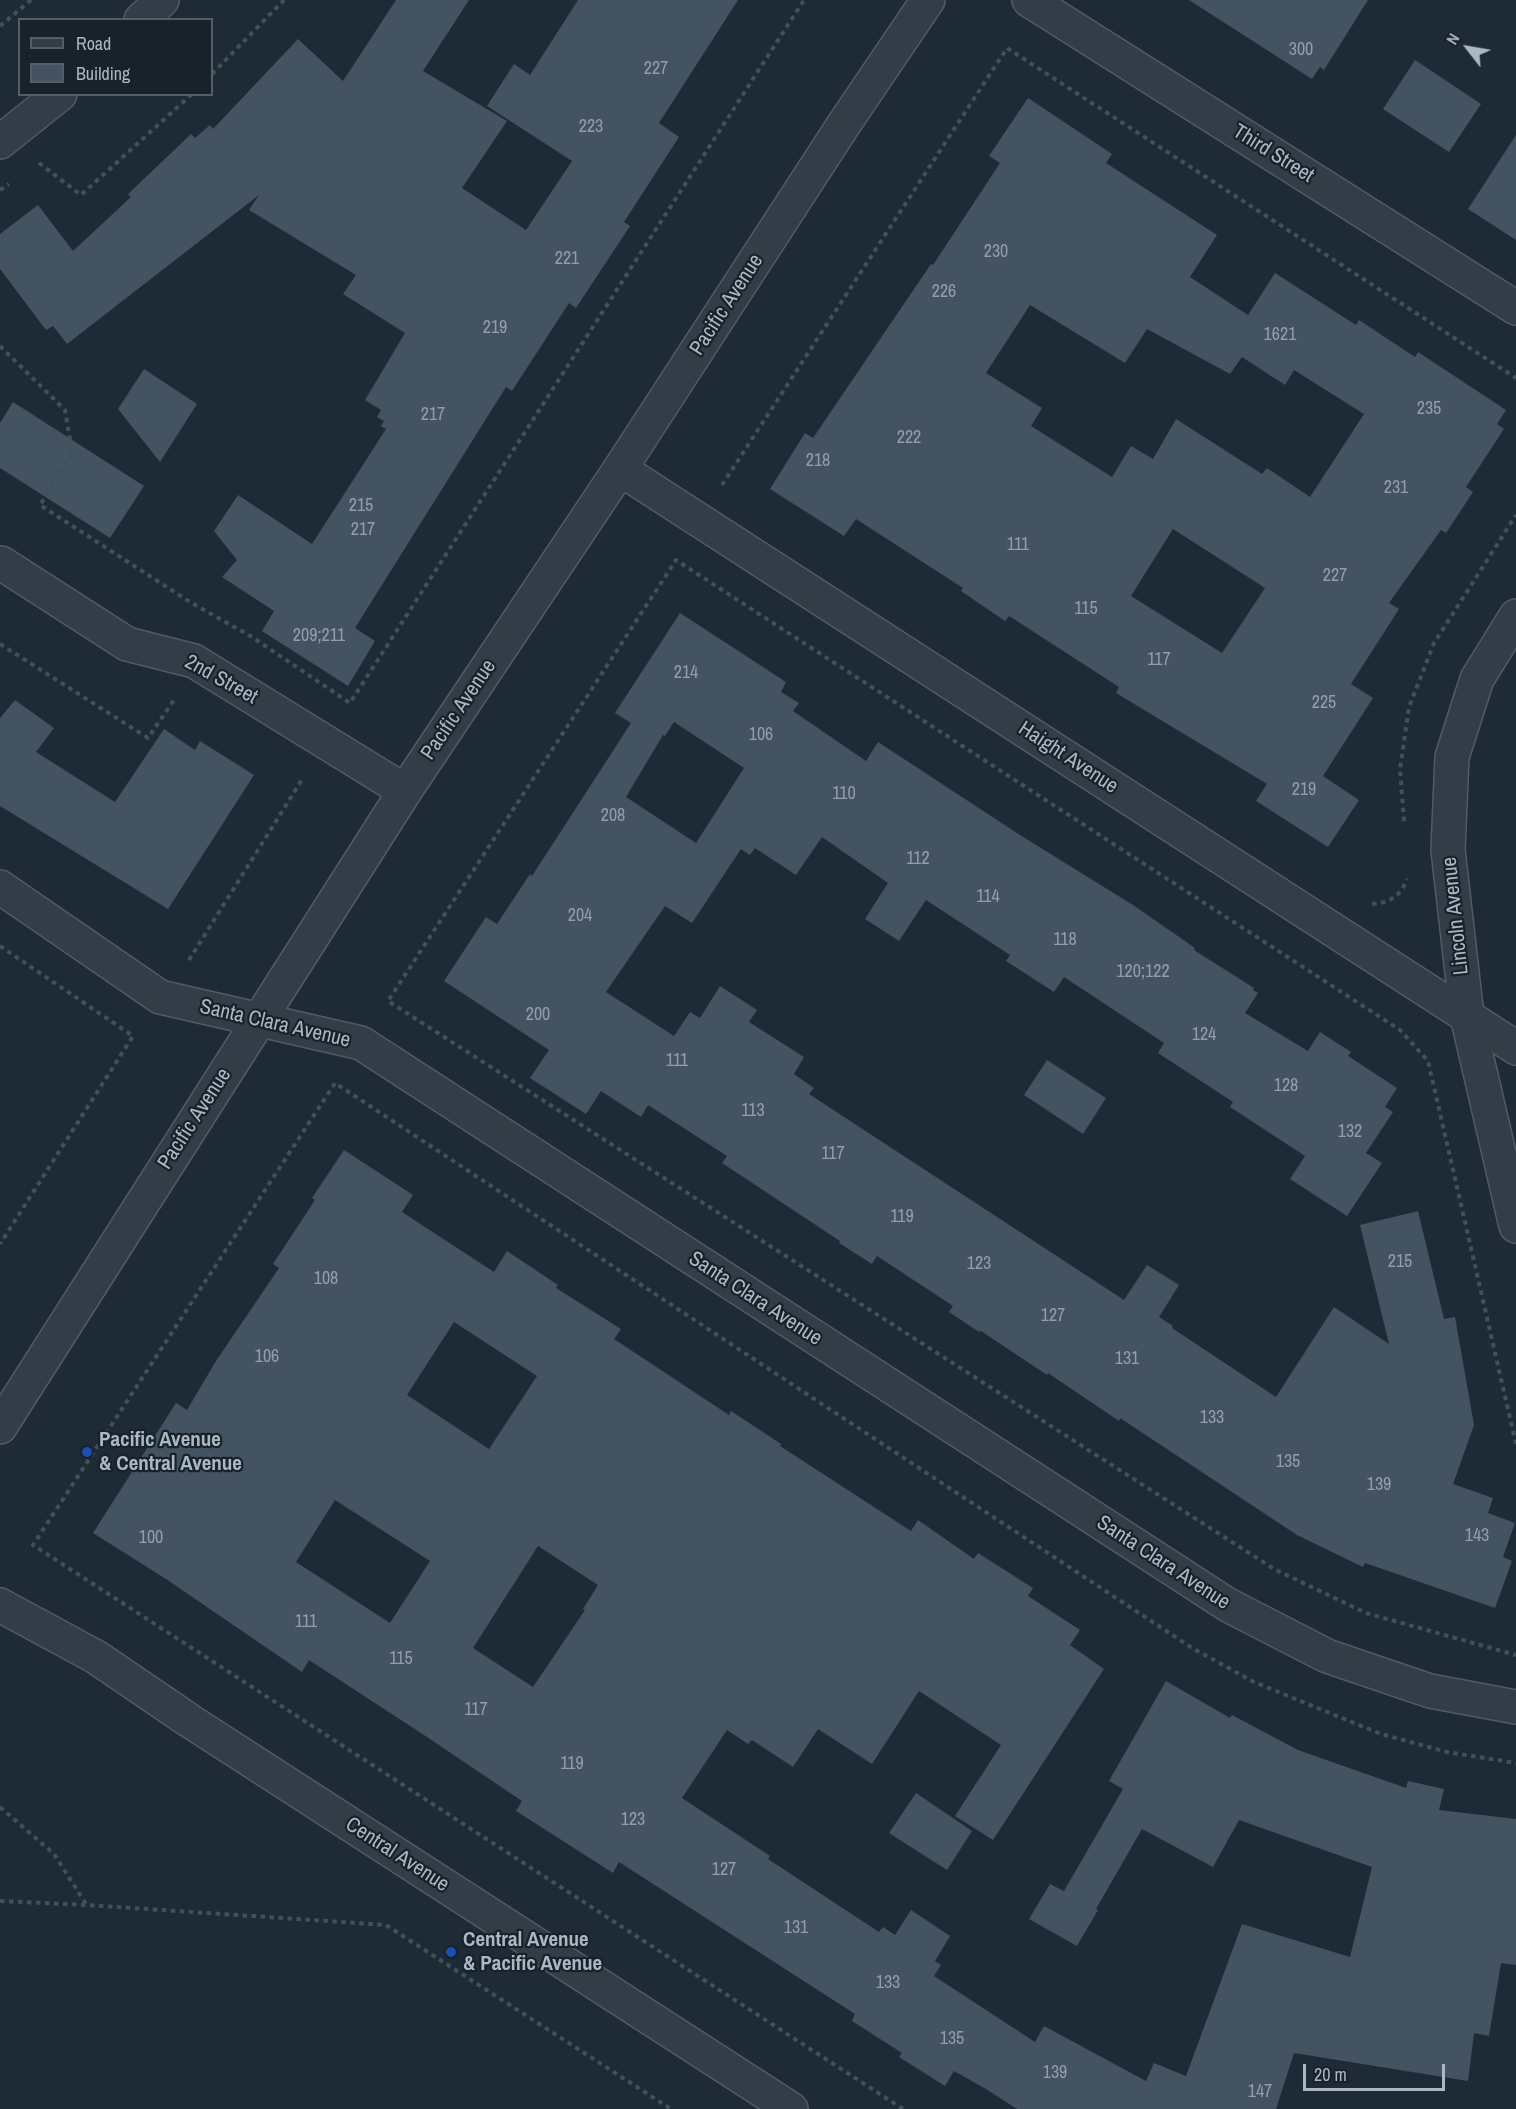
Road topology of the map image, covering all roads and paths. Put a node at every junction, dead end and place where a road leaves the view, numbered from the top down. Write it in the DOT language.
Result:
graph roads {
  1 [pos="30,0"];
  2 [pos="162,0"];
  3 [pos="284,0"];
  4 [pos="804,0"];
  5 [pos="928,0"];
  6 [pos="1029,0"];
  7 [pos="143,18"];
  8 [pos="0,26"];
  9 [pos="213,74"];
  10 [pos="58,96"];
  11 [pos="190,96"];
  12 [pos="0,142"];
  13 [pos="38,162"];
  14 [pos="9,183"];
  15 [pos="0,190"];
  16 [pos="1516,309"];
  17 [pos="0,346"];
  18 [pos="1516,378"];
  19 [pos="620,469"];
  20 [pos="731,492"];
  21 [pos="1516,515"];
  22 [pos="1,563"];
  23 [pos="1516,616"];
  24 [pos="0,644"];
  25 [pos="181,691"];
  26 [pos="306,774"];
  27 [pos="405,791"];
  28 [pos="1405,828"];
  29 [pos="1409,875"];
  30 [pos="0,887"];
  31 [pos="1369,903"];
  32 [pos="0,946"];
  33 [pos="184,968"];
  34 [pos="1467,1016"];
  35 [pos="258,1020"];
  36 [pos="1516,1048"];
  37 [pos="335,1083"];
  38 [pos="1516,1226"];
  39 [pos="0,1244"];
  40 [pos="0,1427"];
  41 [pos="1516,1444"];
  42 [pos="0,1605"];
  43 [pos="1516,1655"];
  44 [pos="1516,1707"];
  45 [pos="0,1807"];
  46 [pos="0,1901"];
  47 [pos="87,1905"];
  48 [pos="671,2109"];
  49 [pos="791,2109"];
  50 [pos="903,2109"];
  1 -- 8 [label="path"];
  2 -- 7 [label="street"];
  3 -- 9 [label="path"];
  4 -- 17 [label="path"];
  5 -- 19 [label="street, Pacific Avenue"];
  6 -- 16 [label="street, Third Street"];
  10 -- 12 [label="street"];
  11 -- 13 [label="path"];
  14 -- 15 [label="path"];
  18 -- 20 [label="path"];
  19 -- 27 [label="street, Pacific Avenue"];
  19 -- 34 [label="street, Haight Avenue"];
  21 -- 28 [label="path"];
  22 -- 27 [label="street, 2nd Street"];
  23 -- 34 [label="street, Lincoln Avenue"];
  24 -- 25 [label="path"];
  26 -- 33 [label="path"];
  27 -- 35 [label="street, Pacific Avenue"];
  29 -- 31 [label="path"];
  30 -- 35 [label="street, Santa Clara Avenue"];
  32 -- 39 [label="path"];
  34 -- 36 [label="street, Haight Avenue"];
  34 -- 38 [label="street, Lincoln Avenue"];
  35 -- 40 [label="street, Pacific Avenue"];
  35 -- 44 [label="street, Santa Clara Avenue"];
  37 -- 50 [label="path"];
  41 -- 43 [label="path"];
  42 -- 49 [label="street, Central Avenue"];
  45 -- 47 [label="path"];
  46 -- 47 [label="path"];
  47 -- 48 [label="path"];
}
